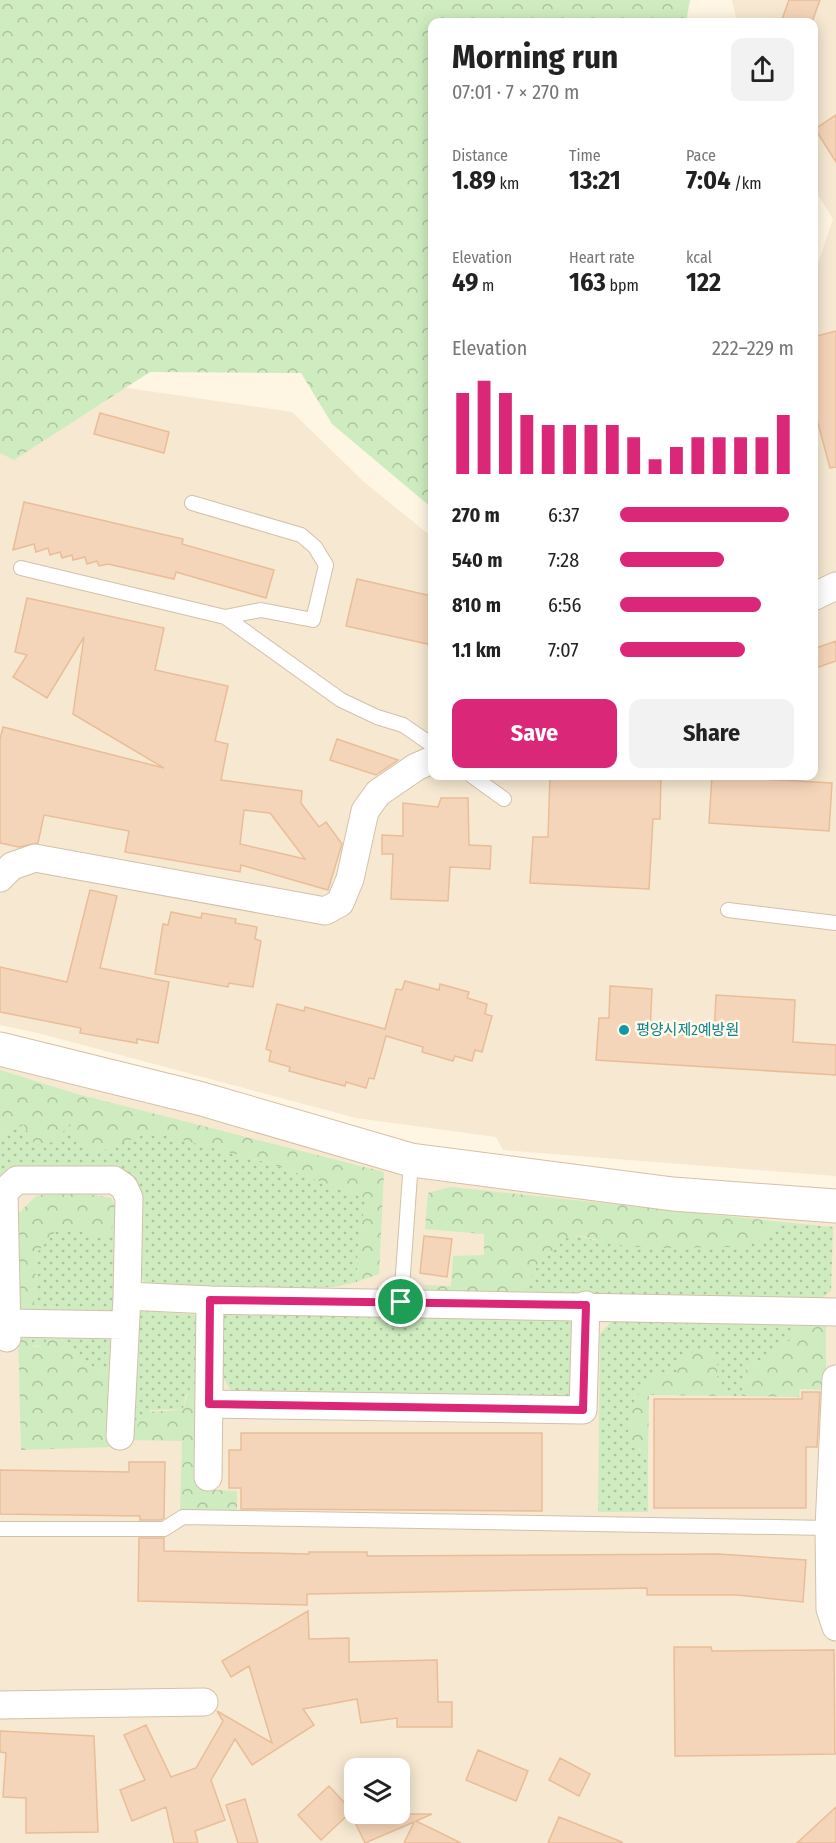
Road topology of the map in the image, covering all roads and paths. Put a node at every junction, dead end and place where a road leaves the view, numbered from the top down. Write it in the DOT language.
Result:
graph roads {
  1 [pos="192,503"];
  2 [pos="21,568"];
  3 [pos="836,586"];
  4 [pos="818,595"];
  5 [pos="225,617"];
  6 [pos="428,742"];
  7 [pos="428,762"];
  8 [pos="478,780"];
  9 [pos="504,799"];
  10 [pos="0,878"];
  11 [pos="728,910"];
  12 [pos="836,923"];
  13 [pos="0,1049"];
  14 [pos="411,1160"];
  15 [pos="836,1206"];
  16 [pos="127,1296"];
  17 [pos="210,1300"];
  18 [pos="401,1302"];
  19 [pos="586,1305"];
  20 [pos="836,1312"];
  21 [pos="125,1325"];
  22 [pos="836,1379"];
  23 [pos="209,1404"];
  24 [pos="120,1436"];
  25 [pos="208,1477"];
  26 [pos="829,1528"];
  27 [pos="0,1529"];
  28 [pos="836,1628"];
  29 [pos="204,1702"];
  30 [pos="0,1705"];
  1 -- 5 [label="lane"];
  2 -- 5 [label="lane"];
  3 -- 4 [label="street"];
  5 -- 6 [label="lane"];
  7 -- 10 [label="street"];
  8 -- 9 [label="lane"];
  11 -- 12 [label="lane"];
  13 -- 14 [label="main road"];
  14 -- 15 [label="main road"];
  14 -- 18 [label="lane"];
  16 -- 17 [label="street"];
  16 -- 21 [label="street"];
  16 -- 21 [label="street"];
  17 -- 18 [label="street"];
  17 -- 23 [label="street"];
  18 -- 19 [label="street"];
  19 -- 20 [label="street"];
  19 -- 23 [label="street"];
  21 -- 24 [label="street"];
  22 -- 26 [label="street"];
  23 -- 25 [label="street"];
  26 -- 27 [label="lane"];
  26 -- 28 [label="street"];
  29 -- 30 [label="street"];
}
